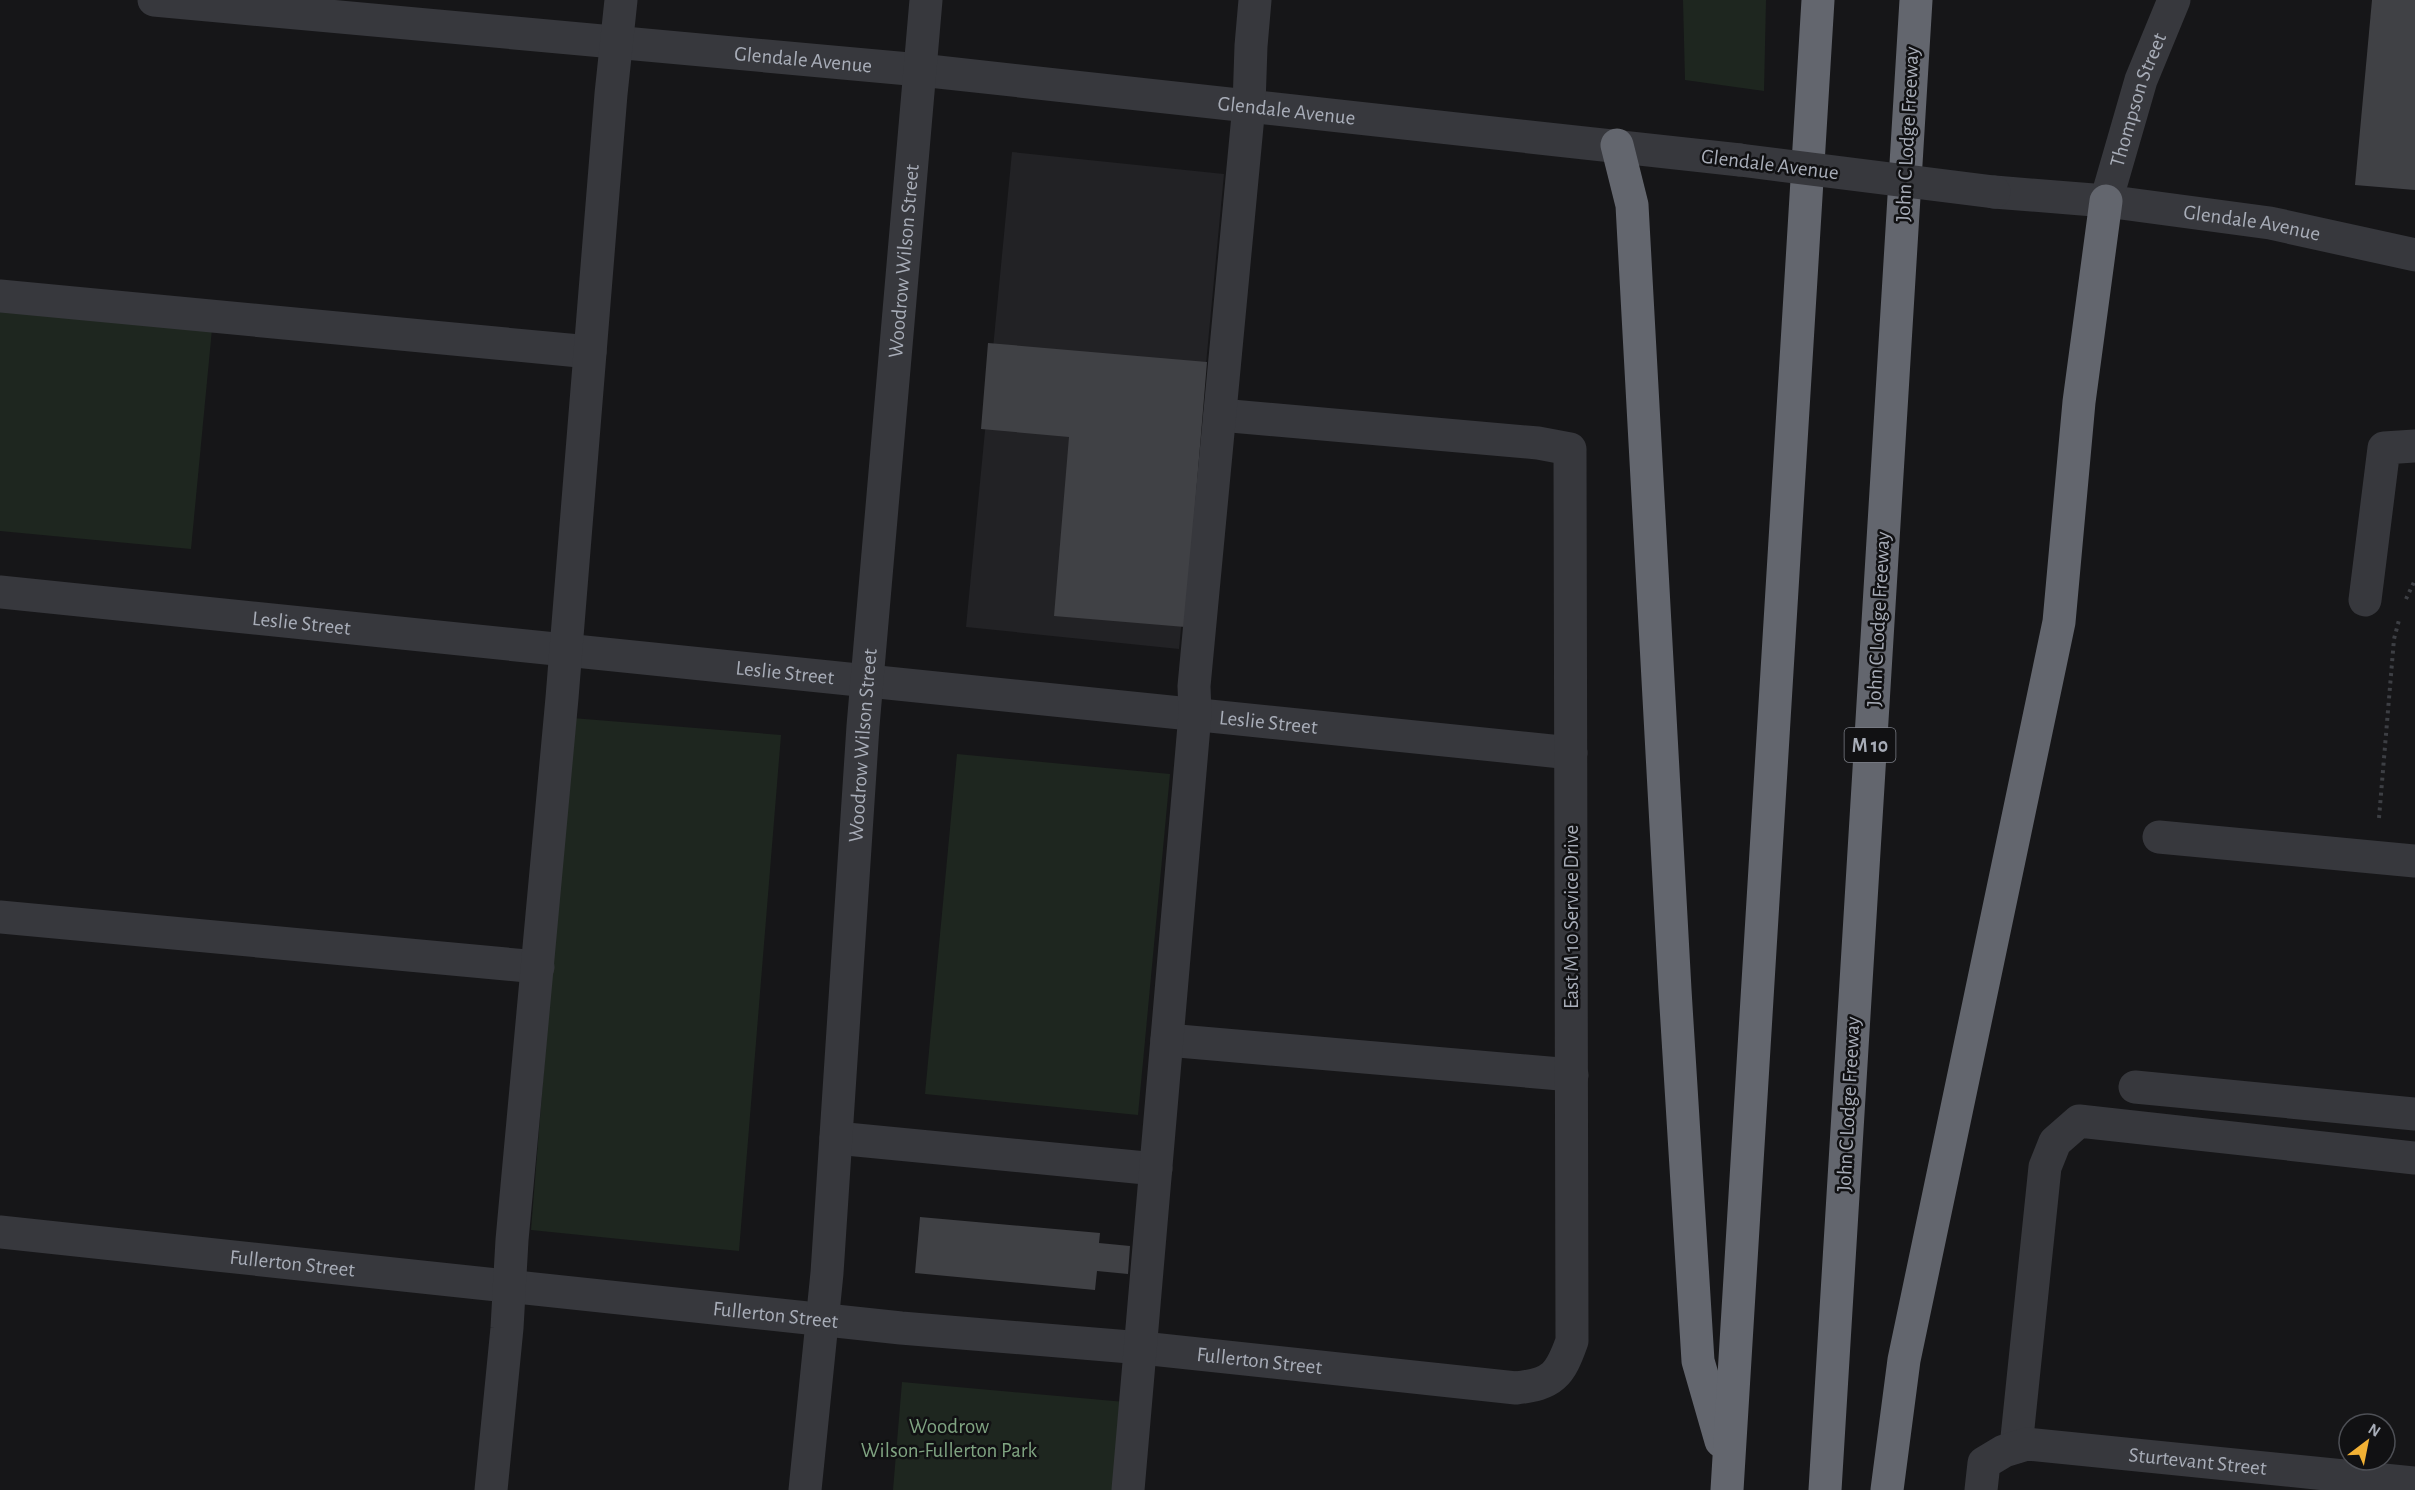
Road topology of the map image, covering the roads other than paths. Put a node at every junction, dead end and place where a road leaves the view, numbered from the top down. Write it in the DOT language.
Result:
graph roads {
  1 [pos="154,0"];
  2 [pos="621,0"];
  3 [pos="926,0"];
  4 [pos="1255,0"];
  5 [pos="1818,0"];
  6 [pos="1916,0"];
  7 [pos="2174,0"];
  8 [pos="618,43"];
  9 [pos="920,70"];
  10 [pos="1250,105"];
  11 [pos="1617,145"];
  12 [pos="2106,201"];
  13 [pos="2415,255"];
  14 [pos="0,296"];
  15 [pos="590,352"];
  16 [pos="1220,415"];
  17 [pos="2415,446"];
  18 [pos="0,592"];
  19 [pos="2365,600"];
  20 [pos="566,650"];
  21 [pos="867,680"];
  22 [pos="1195,714"];
  23 [pos="1571,753"];
  24 [pos="2159,837"];
  25 [pos="2415,861"];
  26 [pos="0,917"];
  27 [pos="538,967"];
  28 [pos="1167,1040"];
  29 [pos="1572,1075"];
  30 [pos="2135,1087"];
  31 [pos="2415,1114"];
  32 [pos="836,1138"];
  33 [pos="2413,1158"];
  34 [pos="1156,1169"];
  35 [pos="0,1232"];
  36 [pos="509,1286"];
  37 [pos="823,1319"];
  38 [pos="1142,1348"];
  39 [pos="1551,1378"];
  40 [pos="2016,1447"];
  41 [pos="1983,1477"];
  42 [pos="1727,1478"];
  43 [pos="2415,1483"];
  44 [pos="490,1490"];
  45 [pos="806,1490"];
  46 [pos="1128,1490"];
  47 [pos="1825,1490"];
  48 [pos="1887,1490"];
  1 -- 8 [label="street, Glendale Avenue"];
  2 -- 8 [label="street"];
  3 -- 9 [label="street, Woodrow Wilson Street"];
  4 -- 10 [label="street"];
  5 -- 42 [label="highway"];
  6 -- 47 [label="highway, John C Lodge Freeway / M 10"];
  7 -- 12 [label="street, Thompson Street"];
  8 -- 9 [label="street, Glendale Avenue"];
  8 -- 15 [label="street"];
  9 -- 10 [label="street, Glendale Avenue"];
  9 -- 21 [label="street, Woodrow Wilson Street"];
  10 -- 11 [label="street, Glendale Avenue"];
  10 -- 16 [label="street"];
  11 -- 12 [label="street, Glendale Avenue, bridge"];
  11 -- 42 [label="highway"];
  12 -- 13 [label="street, Glendale Avenue"];
  12 -- 48 [label="highway"];
  14 -- 15 [label="street"];
  15 -- 20 [label="street"];
  16 -- 22 [label="street"];
  16 -- 23 [label="street, East M 10 Service Drive"];
  17 -- 19 [label="street"];
  18 -- 20 [label="street, Leslie Street"];
  20 -- 21 [label="street, Leslie Street"];
  20 -- 27 [label="street"];
  21 -- 22 [label="street, Leslie Street"];
  21 -- 32 [label="street, Woodrow Wilson Street"];
  22 -- 23 [label="street, Leslie Street"];
  22 -- 28 [label="street"];
  23 -- 29 [label="street, East M 10 Service Drive"];
  24 -- 25 [label="street"];
  26 -- 27 [label="street"];
  27 -- 36 [label="street"];
  28 -- 29 [label="street"];
  28 -- 34 [label="street"];
  29 -- 39 [label="street, East M 10 Service Drive"];
  30 -- 31 [label="street"];
  31 -- 33 [label="street"];
  32 -- 34 [label="street"];
  32 -- 37 [label="street, Woodrow Wilson Street"];
  33 -- 40 [label="street"];
  34 -- 38 [label="street"];
  35 -- 36 [label="street, Fullerton Street"];
  36 -- 37 [label="street, Fullerton Street"];
  36 -- 44 [label="street"];
  37 -- 38 [label="street, Fullerton Street"];
  37 -- 45 [label="street, Woodrow Wilson Street"];
  38 -- 39 [label="street, Fullerton Street"];
  38 -- 46 [label="street"];
  40 -- 41 [label="street, Sturtevant Street"];
  40 -- 43 [label="street, Sturtevant Street"];
}
